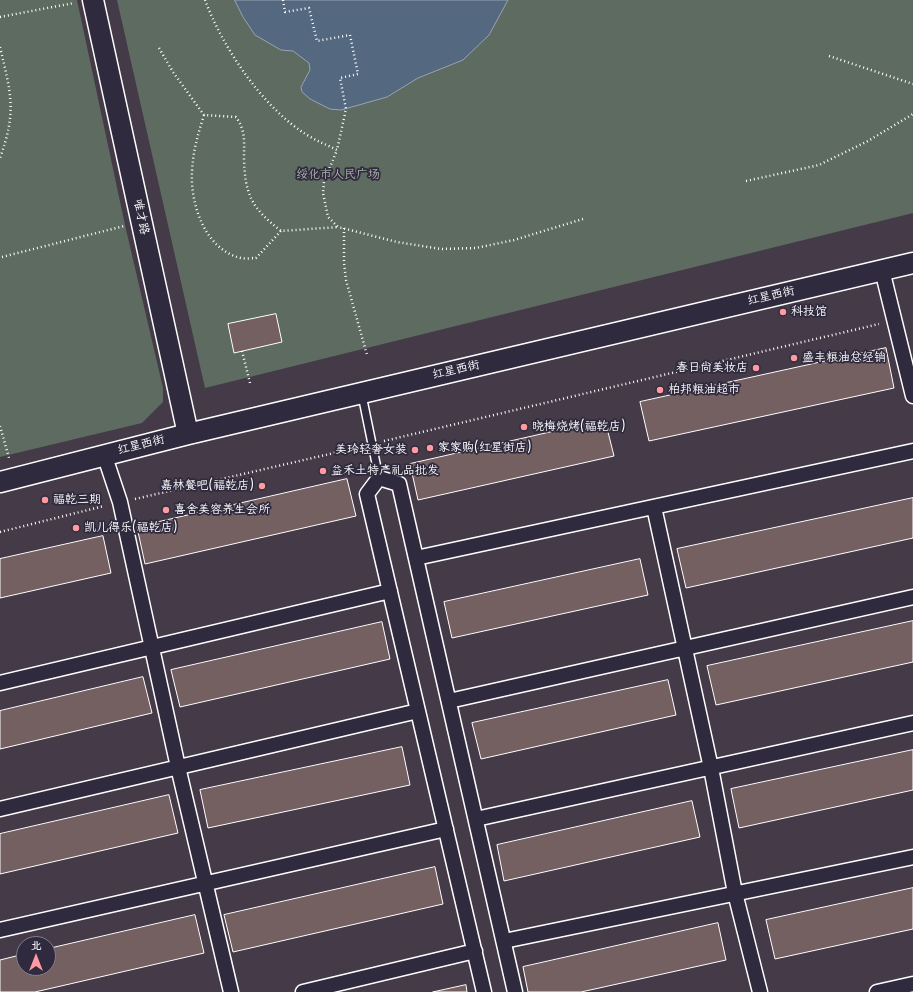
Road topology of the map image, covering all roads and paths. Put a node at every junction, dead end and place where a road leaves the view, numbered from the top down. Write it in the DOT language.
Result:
graph roads {
  1 [pos="205,0"];
  2 [pos="283,0"];
  3 [pos="84,1"];
  4 [pos="0,17"];
  5 [pos="0,47"];
  6 [pos="159,48"];
  7 [pos="829,56"];
  8 [pos="913,84"];
  9 [pos="913,114"];
  10 [pos="204,115"];
  11 [pos="337,150"];
  12 [pos="0,158"];
  13 [pos="746,181"];
  14 [pos="583,219"];
  15 [pos="131,225"];
  16 [pos="338,227"];
  17 [pos="344,228"];
  18 [pos="281,231"];
  19 [pos="2,257"];
  20 [pos="913,263"];
  21 [pos="882,270"];
  22 [pos="895,320"];
  23 [pos="242,351"];
  24 [pos="367,355"];
  25 [pos="250,383"];
  26 [pos="362,392"];
  27 [pos="913,396"];
  28 [pos="0,426"];
  29 [pos="188,434"];
  30 [pos="373,444"];
  31 [pos="913,451"];
  32 [pos="104,454"];
  33 [pos="9,458"];
  34 [pos="379,478"];
  35 [pos="0,482"];
  36 [pos="120,502"];
  37 [pos="654,507"];
  38 [pos="0,532"];
  39 [pos="416,558"];
  40 [pos="390,591"];
  41 [pos="913,597"];
  42 [pos="153,647"];
  43 [pos="684,650"];
  44 [pos="0,683"];
  45 [pos="449,701"];
  46 [pos="418,711"];
  47 [pos="913,723"];
  48 [pos="178,767"];
  49 [pos="710,768"];
  50 [pos="0,809"];
  51 [pos="476,819"];
  52 [pos="446,829"];
  53 [pos="913,857"];
  54 [pos="205,882"];
  55 [pos="736,893"];
  56 [pos="0,930"];
  57 [pos="504,941"];
  58 [pos="475,951"];
  59 [pos="913,984"];
  60 [pos="231,992"];
  61 [pos="303,992"];
  62 [pos="484,992"];
  63 [pos="515,992"];
  64 [pos="760,992"];
  65 [pos="877,992"];
  1 -- 11 [label="path"];
  2 -- 11 [label="path"];
  3 -- 4 [label="path"];
  3 -- 29 [label="main road, 唯才路"];
  5 -- 12 [label="path"];
  6 -- 10 [label="path"];
  7 -- 8 [label="path"];
  9 -- 13 [label="path"];
  10 -- 18 [label="path"];
  10 -- 18 [label="path"];
  11 -- 16 [label="path"];
  14 -- 17 [label="path"];
  15 -- 19 [label="path"];
  16 -- 17 [label="path"];
  16 -- 18 [label="path"];
  17 -- 24 [label="path"];
  20 -- 21 [label="main road, 红星西街"];
  21 -- 22 [label="street"];
  21 -- 26 [label="main road, 红星西街"];
  22 -- 27 [label="street"];
  22 -- 30 [label="path"];
  23 -- 25 [label="path"];
  26 -- 29 [label="main road, 红星西街"];
  26 -- 30 [label="lane"];
  28 -- 33 [label="path"];
  29 -- 32 [label="main road, 红星西街"];
  30 -- 34 [label="lane"];
  30 -- 36 [label="path"];
  31 -- 37 [label="street"];
  32 -- 35 [label="main road, 红星西街"];
  32 -- 36 [label="street"];
  34 -- 39 [label="street"];
  34 -- 40 [label="street"];
  36 -- 38 [label="path"];
  36 -- 42 [label="street"];
  37 -- 39 [label="street"];
  37 -- 43 [label="street"];
  39 -- 45 [label="street"];
  40 -- 42 [label="street"];
  40 -- 46 [label="street"];
  41 -- 43 [label="street"];
  42 -- 44 [label="street"];
  42 -- 48 [label="street"];
  43 -- 45 [label="street"];
  43 -- 49 [label="street"];
  45 -- 51 [label="street"];
  46 -- 48 [label="street"];
  46 -- 52 [label="street"];
  47 -- 49 [label="street"];
  48 -- 50 [label="street"];
  48 -- 54 [label="street"];
  49 -- 51 [label="street"];
  49 -- 55 [label="street"];
  51 -- 57 [label="street"];
  52 -- 54 [label="street"];
  52 -- 58 [label="street"];
  53 -- 55 [label="street"];
  54 -- 56 [label="street"];
  54 -- 60 [label="street"];
  55 -- 57 [label="street"];
  55 -- 64 [label="street"];
  57 -- 63 [label="street"];
  58 -- 61 [label="street"];
  58 -- 62 [label="street"];
  59 -- 65 [label="street"];
}
